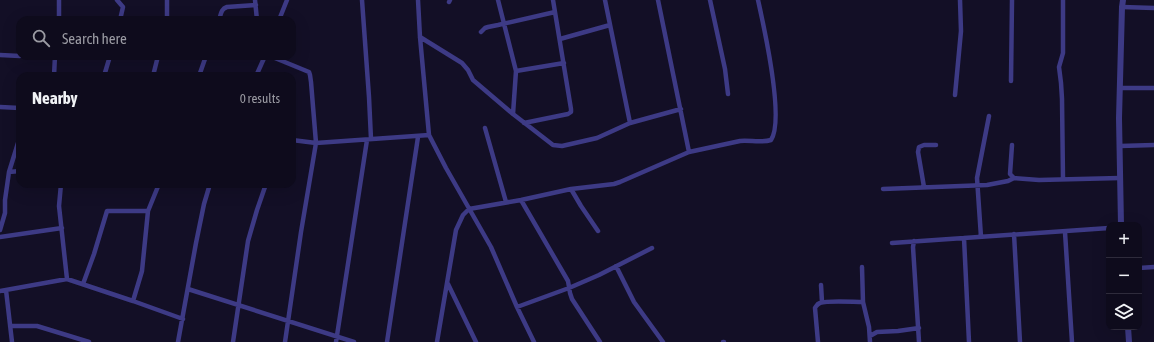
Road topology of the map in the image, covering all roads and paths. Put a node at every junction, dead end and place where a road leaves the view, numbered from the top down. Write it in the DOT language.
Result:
graph roads {
  1 [pos="59,0"];
  2 [pos="117,0"];
  3 [pos="167,0"];
  4 [pos="255,0"];
  5 [pos="287,0"];
  6 [pos="362,0"];
  7 [pos="418,0"];
  8 [pos="498,0"];
  9 [pos="553,0"];
  10 [pos="605,0"];
  11 [pos="658,0"];
  12 [pos="710,0"];
  13 [pos="758,0"];
  14 [pos="960,0"];
  15 [pos="1012,0"];
  16 [pos="1063,0"];
  17 [pos="1123,0"];
  18 [pos="256,6"];
  19 [pos="1122,7"];
  20 [pos="1154,8"];
  21 [pos="555,12"];
  22 [pos="59,16"];
  23 [pos="121,16"];
  24 [pos="167,16"];
  25 [pos="220,16"];
  26 [pos="257,16"];
  27 [pos="281,16"];
  28 [pos="504,23"];
  29 [pos="610,25"];
  30 [pos="481,32"];
  31 [pos="420,37"];
  32 [pos="560,39"];
  33 [pos="0,55"];
  34 [pos="16,56"];
  35 [pos="55,60"];
  36 [pos="109,60"];
  37 [pos="157,60"];
  38 [pos="205,60"];
  39 [pos="263,60"];
  40 [pos="280,60"];
  41 [pos="564,63"];
  42 [pos="516,71"];
  43 [pos="54,72"];
  44 [pos="105,72"];
  45 [pos="154,72"];
  46 [pos="200,72"];
  47 [pos="258,72"];
  48 [pos="1011,81"];
  49 [pos="1120,88"];
  50 [pos="1154,88"];
  51 [pos="728,94"];
  52 [pos="955,95"];
  53 [pos="0,107"];
  54 [pos="16,108"];
  55 [pos="681,109"];
  56 [pos="512,114"];
  57 [pos="989,116"];
  58 [pos="524,123"];
  59 [pos="630,123"];
  60 [pos="485,128"];
  61 [pos="429,135"];
  62 [pos="418,137"];
  63 [pos="296,140"];
  64 [pos="369,140"];
  65 [pos="316,143"];
  66 [pos="1154,144"];
  67 [pos="936,145"];
  68 [pos="1012,145"];
  69 [pos="1120,146"];
  70 [pos="16,149"];
  71 [pos="689,152"];
  72 [pos="16,171"];
  73 [pos="9,172"];
  74 [pos="1014,178"];
  75 [pos="1120,178"];
  76 [pos="1063,179"];
  77 [pos="977,184"];
  78 [pos="924,187"];
  79 [pos="61,188"];
  80 [pos="157,188"];
  81 [pos="209,188"];
  82 [pos="264,188"];
  83 [pos="571,189"];
  84 [pos="883,189"];
  85 [pos="521,200"];
  86 [pos="506,202"];
  87 [pos="469,209"];
  88 [pos="148,211"];
  89 [pos="1121,222"];
  90 [pos="62,228"];
  91 [pos="1106,228"];
  92 [pos="0,230"];
  93 [pos="598,231"];
  94 [pos="1065,232"];
  95 [pos="1014,234"];
  96 [pos="0,237"];
  97 [pos="981,237"];
  98 [pos="964,238"];
  99 [pos="914,241"];
  100 [pos="892,242"];
  101 [pos="652,248"];
  102 [pos="616,266"];
  103 [pos="1154,267"];
  104 [pos="862,268"];
  105 [pos="1142,268"];
  106 [pos="67,279"];
  107 [pos="83,284"];
  108 [pos="447,284"];
  109 [pos="821,285"];
  110 [pos="569,288"];
  111 [pos="6,290"];
  112 [pos="188,290"];
  113 [pos="0,291"];
  114 [pos="133,301"];
  115 [pos="822,302"];
  116 [pos="863,302"];
  117 [pos="238,306"];
  118 [pos="517,307"];
  119 [pos="183,319"];
  120 [pos="288,321"];
  121 [pos="10,326"];
  122 [pos="869,327"];
  123 [pos="919,328"];
  124 [pos="1128,330"];
  125 [pos="877,332"];
  126 [pos="870,336"];
  127 [pos="336,339"];
  128 [pos="12,342"];
  129 [pos="89,342"];
  130 [pos="178,342"];
  131 [pos="233,342"];
  132 [pos="284,342"];
  133 [pos="354,342"];
  134 [pos="387,342"];
  135 [pos="437,342"];
  136 [pos="476,342"];
  137 [pos="534,342"];
  138 [pos="600,342"];
  139 [pos="663,342"];
  140 [pos="818,342"];
  141 [pos="870,342"];
  142 [pos="919,342"];
  143 [pos="970,342"];
  144 [pos="1020,342"];
  145 [pos="1072,342"];
  146 [pos="1128,342"];
  1 -- 22 [label="street"];
  2 -- 23 [label="street"];
  3 -- 24 [label="street"];
  4 -- 18 [label="street"];
  5 -- 27 [label="street"];
  6 -- 64 [label="street"];
  7 -- 31 [label="street"];
  8 -- 28 [label="street"];
  9 -- 21 [label="street"];
  10 -- 29 [label="street"];
  11 -- 55 [label="street"];
  12 -- 51 [label="street"];
  13 -- 71 [label="street"];
  14 -- 52 [label="street"];
  15 -- 48 [label="street"];
  16 -- 76 [label="street"];
  17 -- 19 [label="street"];
  18 -- 25 [label="street"];
  18 -- 26 [label="street"];
  19 -- 20 [label="street"];
  19 -- 49 [label="street"];
  21 -- 28 [label="street"];
  21 -- 32 [label="street"];
  28 -- 30 [label="street"];
  28 -- 42 [label="street"];
  29 -- 32 [label="street"];
  29 -- 59 [label="street"];
  31 -- 56 [label="street"];
  31 -- 61 [label="street"];
  32 -- 41 [label="street"];
  33 -- 34 [label="street"];
  35 -- 43 [label="street"];
  36 -- 44 [label="street"];
  37 -- 45 [label="street"];
  38 -- 46 [label="street"];
  39 -- 47 [label="street"];
  40 -- 65 [label="street"];
  41 -- 42 [label="street"];
  41 -- 58 [label="street"];
  42 -- 56 [label="street"];
  49 -- 50 [label="street"];
  49 -- 69 [label="street"];
  53 -- 54 [label="street"];
  55 -- 59 [label="street"];
  55 -- 71 [label="street"];
  56 -- 58 [label="street"];
  57 -- 77 [label="street"];
  58 -- 59 [label="street"];
  60 -- 86 [label="street"];
  61 -- 62 [label="street"];
  61 -- 87 [label="street"];
  62 -- 64 [label="street"];
  62 -- 134 [label="street"];
  63 -- 65 [label="street"];
  64 -- 65 [label="street"];
  64 -- 127 [label="street"];
  65 -- 120 [label="street"];
  66 -- 69 [label="street"];
  67 -- 78 [label="street"];
  68 -- 74 [label="street"];
  69 -- 75 [label="street"];
  70 -- 73 [label="street"];
  71 -- 83 [label="street"];
  72 -- 73 [label="street"];
  73 -- 92 [label="street"];
  74 -- 76 [label="street"];
  74 -- 77 [label="street"];
  75 -- 76 [label="street"];
  75 -- 89 [label="street"];
  77 -- 78 [label="street"];
  77 -- 97 [label="street"];
  78 -- 84 [label="street"];
  79 -- 90 [label="street"];
  80 -- 88 [label="street"];
  81 -- 112 [label="street"];
  82 -- 117 [label="street"];
  83 -- 85 [label="street"];
  83 -- 93 [label="street"];
  85 -- 86 [label="street"];
  85 -- 110 [label="street"];
  86 -- 87 [label="street"];
  87 -- 108 [label="street"];
  87 -- 118 [label="street"];
  88 -- 107 [label="street"];
  88 -- 114 [label="street"];
  90 -- 96 [label="street"];
  90 -- 106 [label="street"];
  91 -- 94 [label="street"];
  94 -- 95 [label="street"];
  94 -- 145 [label="street"];
  95 -- 97 [label="street"];
  95 -- 144 [label="street"];
  97 -- 98 [label="street"];
  98 -- 99 [label="street"];
  98 -- 143 [label="street"];
  99 -- 100 [label="street"];
  99 -- 123 [label="street"];
  101 -- 102 [label="street"];
  102 -- 110 [label="street"];
  102 -- 139 [label="street"];
  103 -- 105 [label="street"];
  104 -- 116 [label="street"];
  106 -- 107 [label="street"];
  106 -- 111 [label="street"];
  107 -- 114 [label="street"];
  108 -- 135 [label="street"];
  108 -- 136 [label="street"];
  109 -- 115 [label="street"];
  110 -- 118 [label="street"];
  110 -- 138 [label="street"];
  111 -- 113 [label="street"];
  111 -- 121 [label="street"];
  112 -- 117 [label="street"];
  112 -- 119 [label="street"];
  114 -- 119 [label="street"];
  115 -- 116 [label="street"];
  115 -- 140 [label="street"];
  116 -- 122 [label="street"];
  117 -- 120 [label="street"];
  117 -- 131 [label="street"];
  118 -- 137 [label="street"];
  119 -- 130 [label="street"];
  120 -- 127 [label="street"];
  120 -- 132 [label="street"];
  121 -- 128 [label="street"];
  121 -- 129 [label="street"];
  122 -- 125 [label="street"];
  122 -- 126 [label="street"];
  123 -- 125 [label="street"];
  123 -- 142 [label="street"];
  124 -- 146 [label="street"];
  125 -- 126 [label="street"];
  126 -- 141 [label="street"];
  127 -- 133 [label="street"];
}
